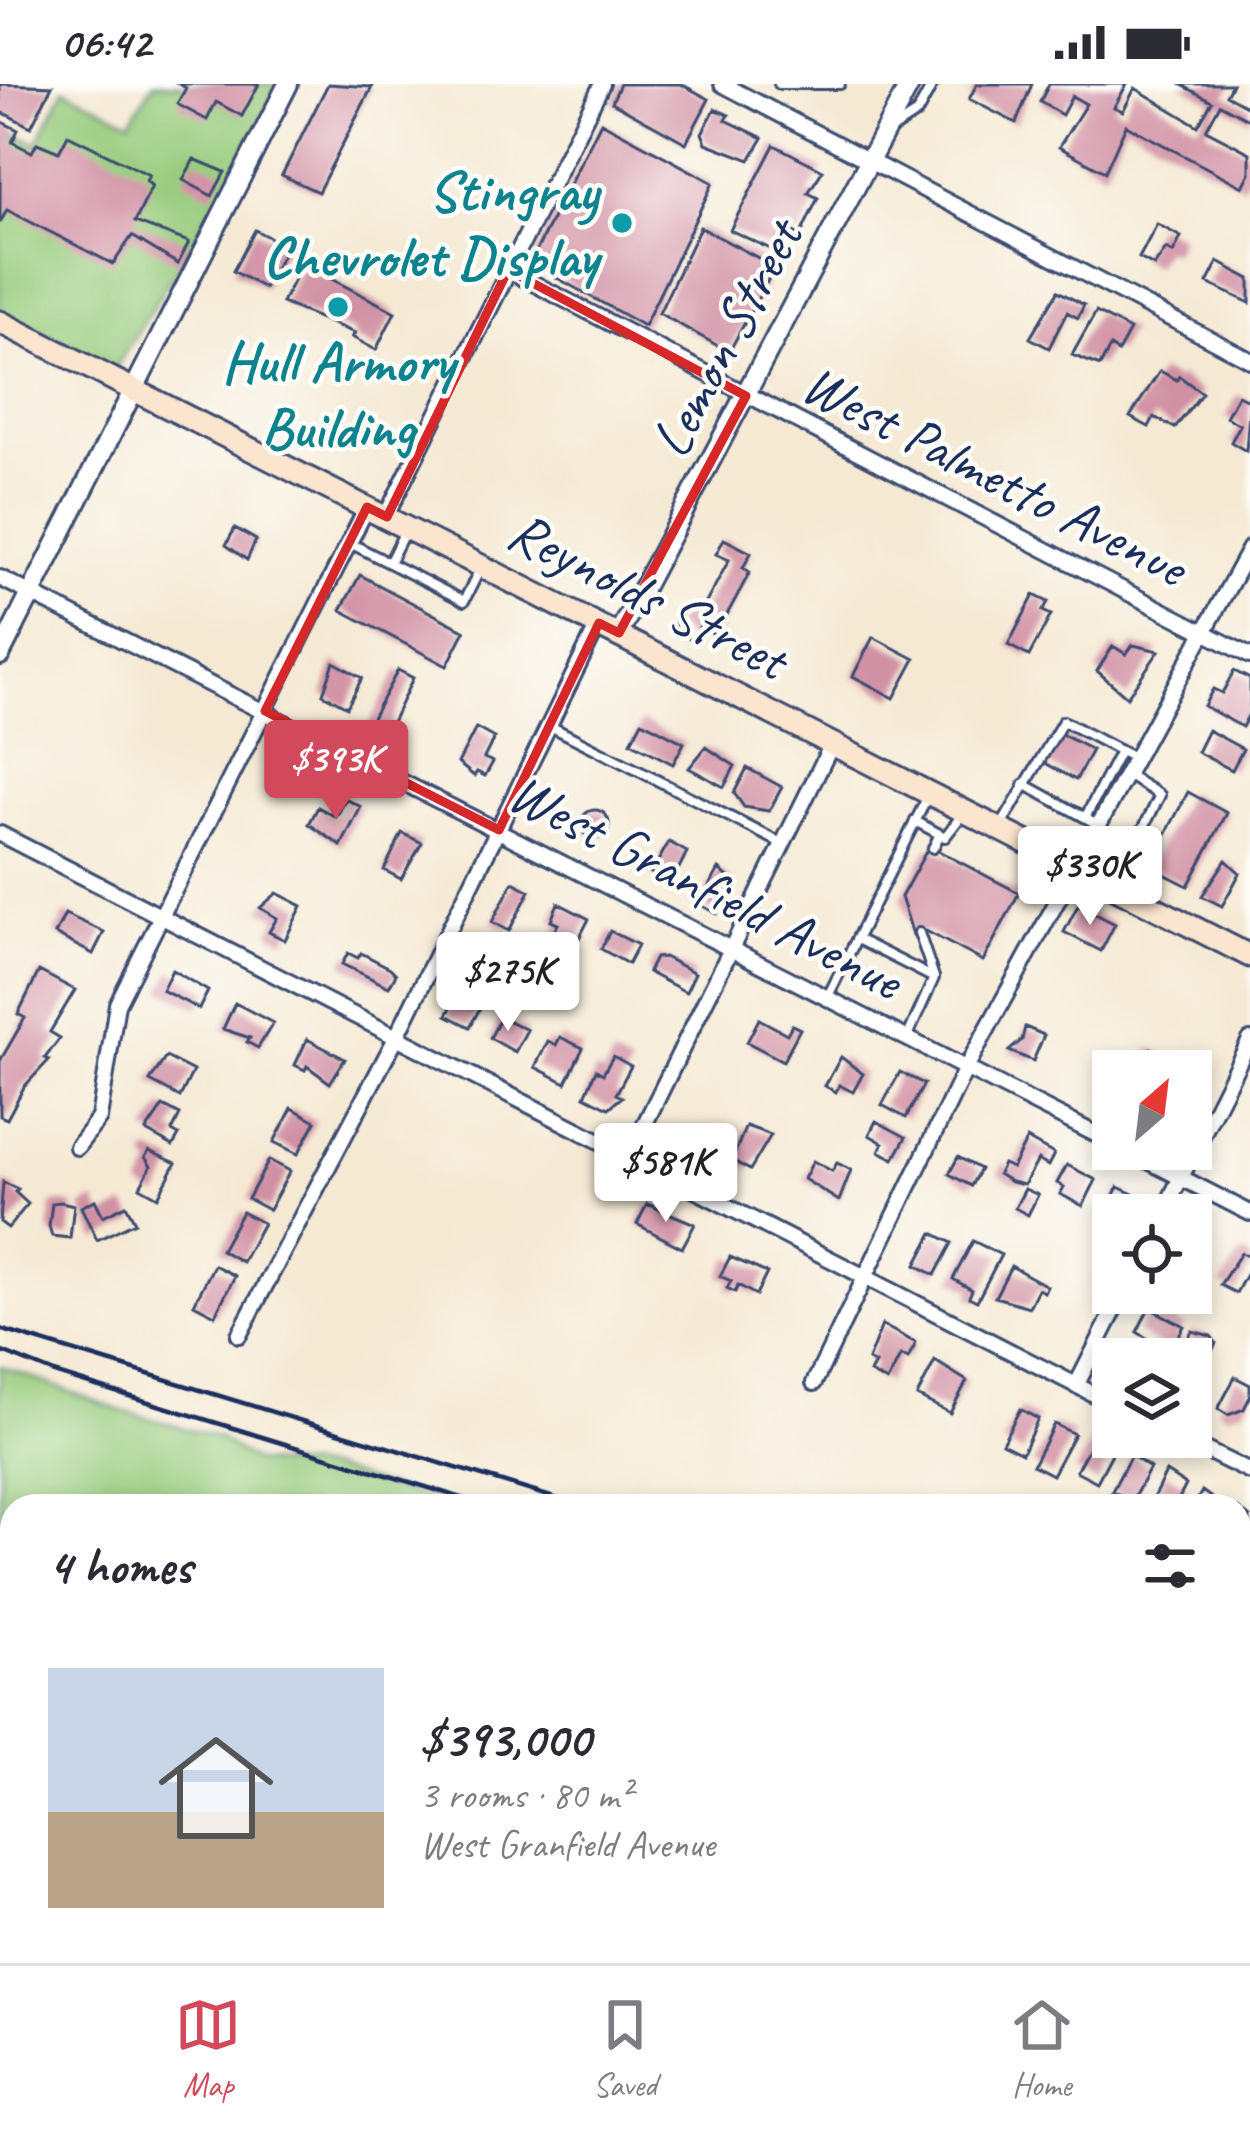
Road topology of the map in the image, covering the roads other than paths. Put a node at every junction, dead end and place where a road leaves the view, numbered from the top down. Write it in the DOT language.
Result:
graph roads {
  1 [pos="288,84"];
  2 [pos="602,84"];
  3 [pos="722,84"];
  4 [pos="779,84"];
  5 [pos="840,84"];
  6 [pos="910,84"];
  7 [pos="933,84"];
  8 [pos="883,135"];
  9 [pos="870,160"];
  10 [pos="508,270"];
  11 [pos="0,322"];
  12 [pos="1250,360"];
  13 [pos="134,391"];
  14 [pos="746,396"];
  15 [pos="376,512"];
  16 [pos="407,527"];
  17 [pos="349,542"];
  18 [pos="1250,548"];
  19 [pos="389,563"];
  20 [pos="482,564"];
  21 [pos="0,578"];
  22 [pos="32,594"];
  23 [pos="609,628"];
  24 [pos="1205,633"];
  25 [pos="0,655"];
  26 [pos="1250,656"];
  27 [pos="265,711"];
  28 [pos="549,726"];
  29 [pos="833,742"];
  30 [pos="1127,754"];
  31 [pos="1126,774"];
  32 [pos="1024,784"];
  33 [pos="931,791"];
  34 [pos="965,809"];
  35 [pos="1091,820"];
  36 [pos="915,821"];
  37 [pos="1000,827"];
  38 [pos="499,830"];
  39 [pos="0,834"];
  40 [pos="940,834"];
  41 [pos="783,844"];
  42 [pos="933,848"];
  43 [pos="1130,855"];
  44 [pos="1074,864"];
  45 [pos="163,918"];
  46 [pos="919,933"];
  47 [pos="857,939"];
  48 [pos="731,950"];
  49 [pos="1250,956"];
  50 [pos="934,978"];
  51 [pos="827,998"];
  52 [pos="396,1038"];
  53 [pos="907,1038"];
  54 [pos="1250,1040"];
  55 [pos="966,1068"];
  56 [pos="1092,1132"];
  57 [pos="77,1147"];
  58 [pos="629,1156"];
  59 [pos="1166,1170"];
  60 [pos="1181,1178"];
  61 [pos="1173,1194"];
  62 [pos="1250,1213"];
  63 [pos="866,1276"];
  64 [pos="1112,1314"];
  65 [pos="239,1335"];
  66 [pos="814,1383"];
  67 [pos="1076,1386"];
  68 [pos="1092,1394"];
  69 [pos="1212,1453"];
  70 [pos="1250,1472"];
  1 -- 13 [label="street"];
  2 -- 10 [label="street"];
  3 -- 9 [label="street"];
  4 -- 5 [label="lane"];
  6 -- 8 [label="street, Lemon Street"];
  7 -- 8 [label="lane"];
  8 -- 9 [label="street, Lemon Street"];
  9 -- 12 [label="street"];
  9 -- 14 [label="street, Lemon Street"];
  10 -- 14 [label="street, West Palmetto Avenue"];
  10 -- 15 [label="street"];
  11 -- 13 [label="main road, Reynolds Street"];
  13 -- 15 [label="main road, Reynolds Street"];
  13 -- 22 [label="street"];
  14 -- 23 [label="street, Lemon Street"];
  14 -- 24 [label="street, West Palmetto Avenue"];
  15 -- 16 [label="main road, Reynolds Street"];
  15 -- 17 [label="street"];
  16 -- 19 [label="lane"];
  16 -- 20 [label="main road, Reynolds Street"];
  17 -- 19 [label="lane"];
  17 -- 27 [label="street"];
  18 -- 24 [label="street"];
  19 -- 20 [label="lane"];
  20 -- 23 [label="main road, Reynolds Street"];
  21 -- 22 [label="street, West Granfield Avenue"];
  22 -- 25 [label="street"];
  22 -- 27 [label="street, West Granfield Avenue"];
  23 -- 28 [label="street"];
  23 -- 29 [label="main road, Reynolds Street"];
  24 -- 26 [label="street, West Palmetto Avenue"];
  24 -- 30 [label="street"];
  27 -- 38 [label="street, West Granfield Avenue"];
  27 -- 45 [label="street"];
  28 -- 38 [label="street"];
  28 -- 41 [label="lane"];
  29 -- 33 [label="main road, Reynolds Street"];
  29 -- 41 [label="street"];
  30 -- 31 [label="street"];
  30 -- 32 [label="lane"];
  30 -- 35 [label="lane"];
  31 -- 35 [label="street"];
  31 -- 43 [label="lane"];
  32 -- 35 [label="lane"];
  32 -- 37 [label="lane"];
  33 -- 34 [label="main road, Reynolds Street"];
  33 -- 36 [label="lane"];
  34 -- 37 [label="main road, Reynolds Street"];
  34 -- 40 [label="lane"];
  35 -- 44 [label="street"];
  36 -- 40 [label="lane"];
  36 -- 47 [label="lane"];
  37 -- 44 [label="main road, Reynolds Street"];
  38 -- 48 [label="street, West Granfield Avenue"];
  38 -- 52 [label="street"];
  39 -- 45 [label="street"];
  40 -- 42 [label="lane"];
  41 -- 48 [label="street"];
  44 -- 49 [label="main road, Reynolds Street"];
  44 -- 55 [label="street"];
  45 -- 52 [label="street"];
  45 -- 57 [label="street"];
  46 -- 50 [label="lane"];
  47 -- 50 [label="lane"];
  47 -- 51 [label="lane"];
  48 -- 51 [label="street, West Granfield Avenue"];
  48 -- 58 [label="street"];
  50 -- 53 [label="lane"];
  51 -- 53 [label="street, West Granfield Avenue"];
  52 -- 58 [label="street"];
  52 -- 65 [label="street"];
  53 -- 55 [label="street, West Granfield Avenue"];
  54 -- 60 [label="street"];
  55 -- 56 [label="street, West Granfield Avenue"];
  55 -- 63 [label="street"];
  58 -- 63 [label="street"];
  59 -- 60 [label="street"];
  60 -- 61 [label="street"];
  60 -- 62 [label="street"];
  63 -- 66 [label="street"];
  63 -- 67 [label="street"];
  64 -- 67 [label="street"];
  67 -- 68 [label="street"];
  69 -- 70 [label="street"];
}
